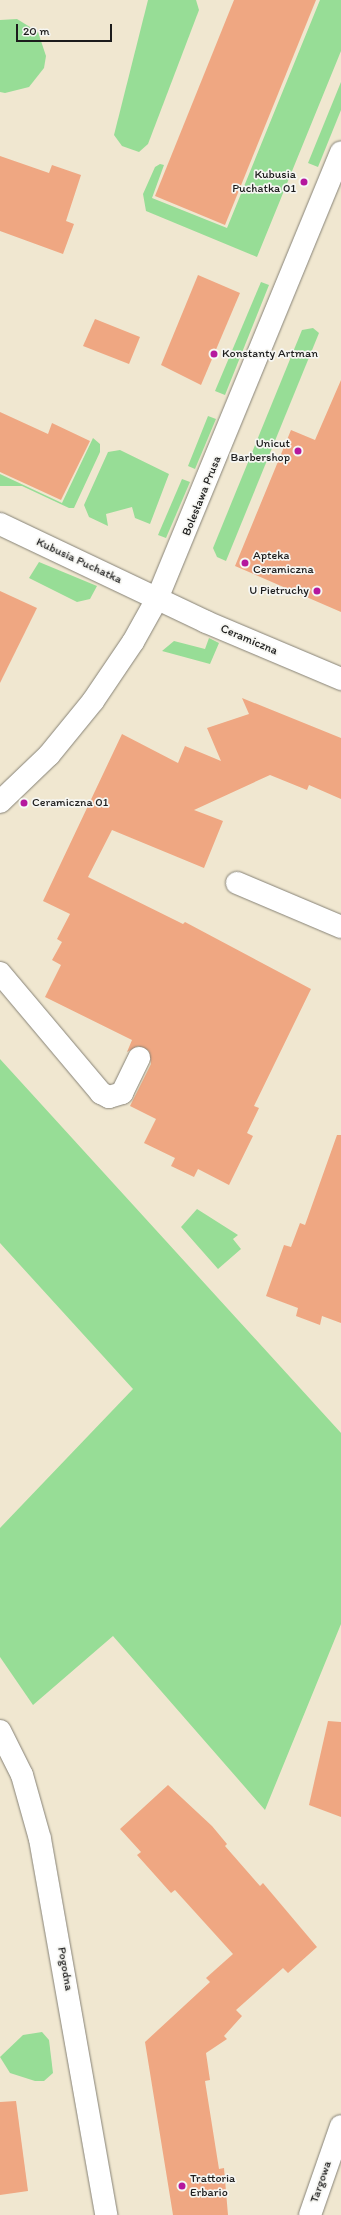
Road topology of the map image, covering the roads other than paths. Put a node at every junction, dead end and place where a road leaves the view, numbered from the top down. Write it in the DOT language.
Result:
graph roads {
  1 [pos="341,152"];
  2 [pos="0,524"];
  3 [pos="157,599"];
  4 [pos="341,679"];
  5 [pos="0,802"];
  6 [pos="237,883"];
  7 [pos="341,927"];
  8 [pos="0,973"];
  9 [pos="139,1058"];
  10 [pos="0,1731"];
  11 [pos="341,2126"];
  12 [pos="106,2215"];
  13 [pos="310,2215"];
  1 -- 3 [label="street, Bolesława Prusa"];
  2 -- 3 [label="street, Kubusia Puchatka"];
  3 -- 4 [label="street, Ceramiczna"];
  3 -- 5 [label="street, Bolesława Prusa"];
  6 -- 7 [label="street"];
  8 -- 9 [label="street"];
  10 -- 12 [label="street, Pogodna"];
  11 -- 13 [label="street, Targowa"];
}
